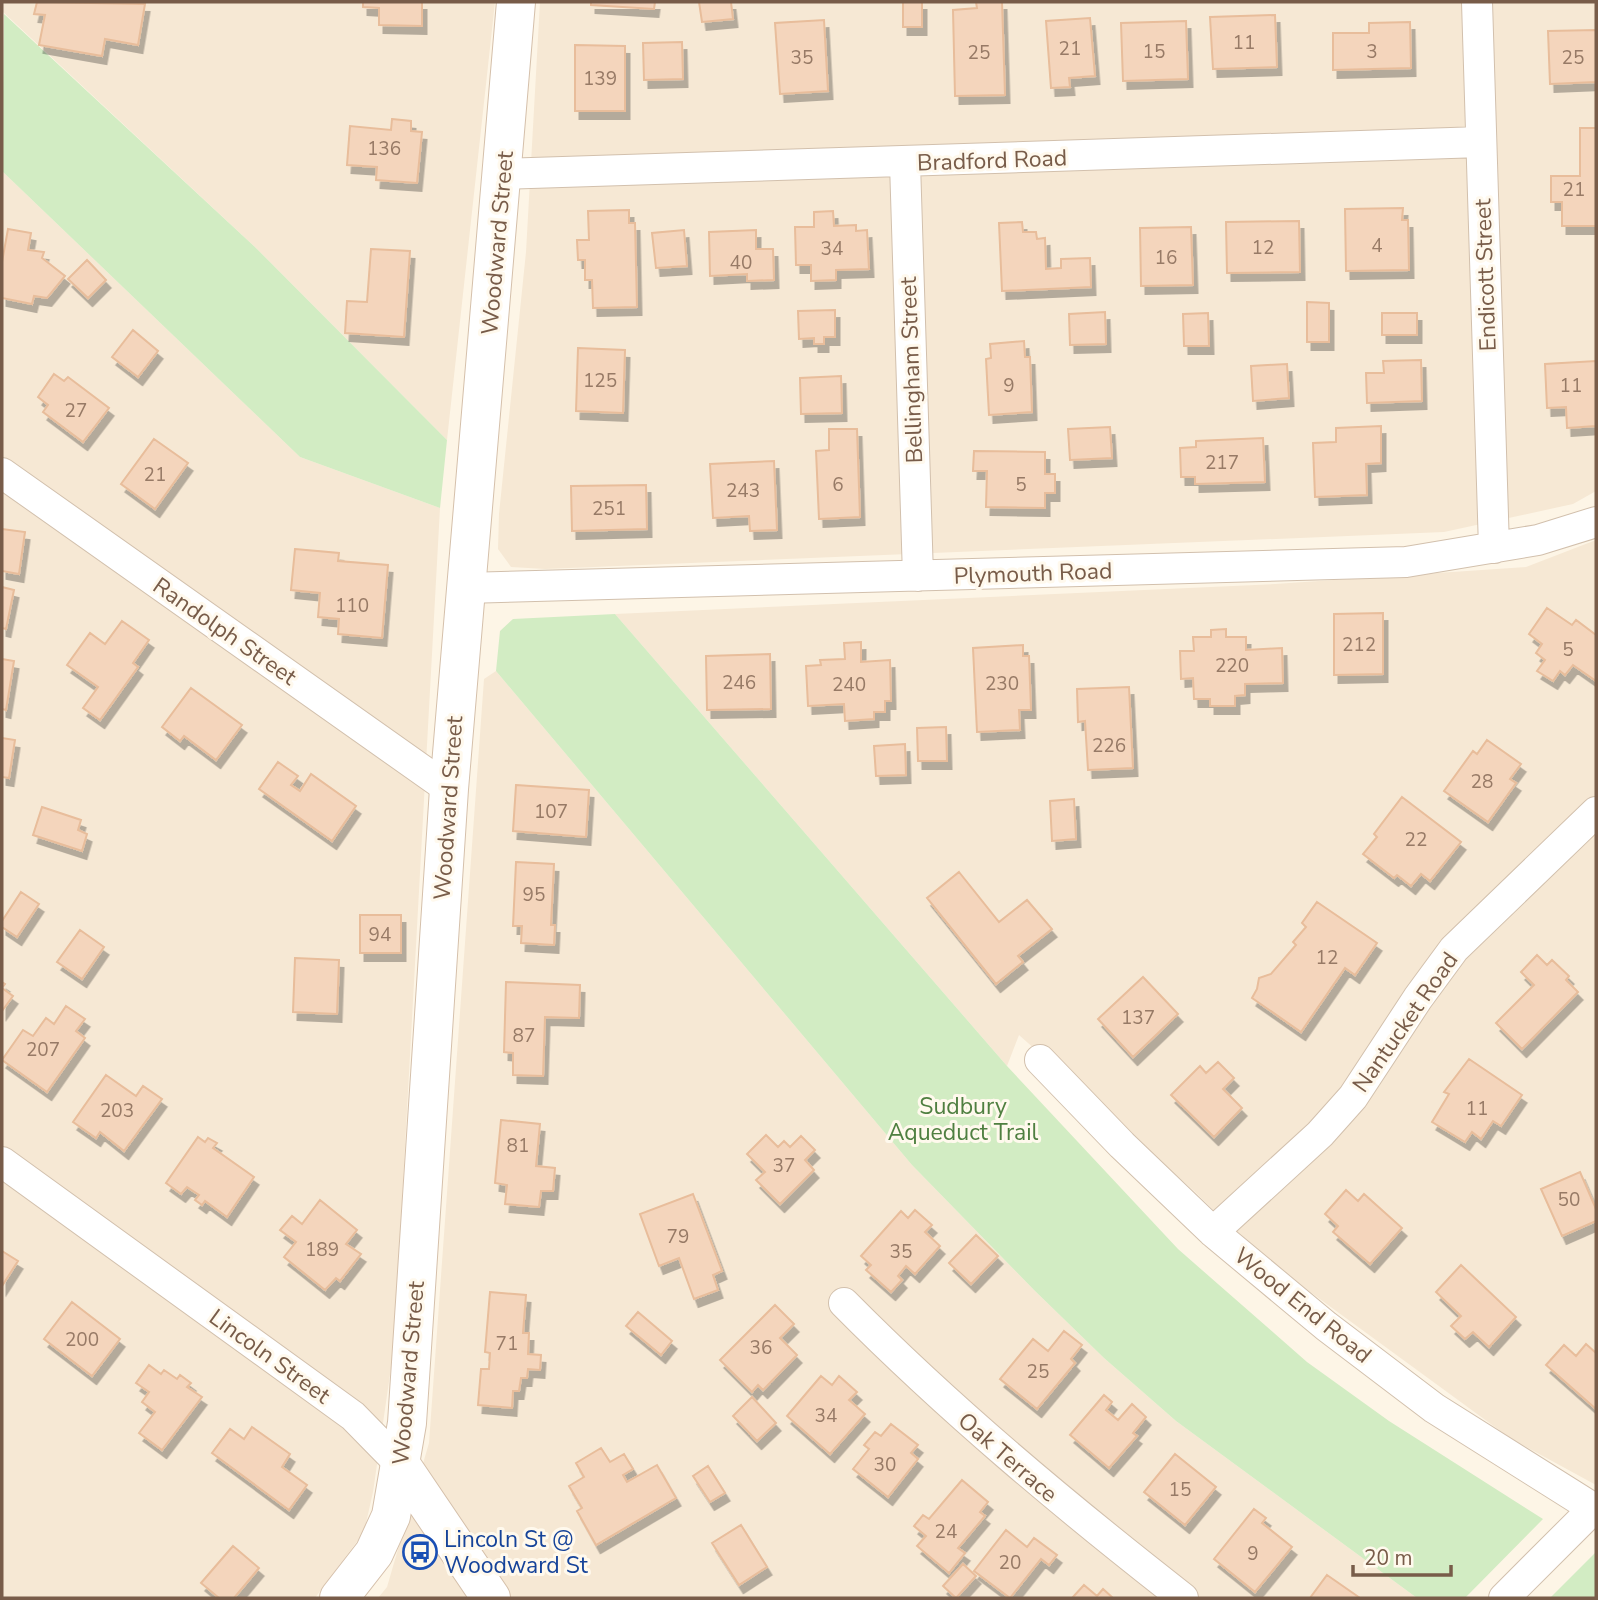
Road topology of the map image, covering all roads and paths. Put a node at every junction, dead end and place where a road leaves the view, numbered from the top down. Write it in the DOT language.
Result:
graph roads {
  1 [pos="516,2"];
  2 [pos="1476,2"];
  3 [pos="1481,142"];
  4 [pos="905,163"];
  5 [pos="503,174"];
  6 [pos="2,473"];
  7 [pos="1596,522"];
  8 [pos="1494,548"];
  9 [pos="918,576"];
  10 [pos="465,588"];
  11 [pos="449,789"];
  12 [pos="1596,812"];
  13 [pos="1040,1060"];
  14 [pos="2,1163"];
  15 [pos="1213,1232"];
  16 [pos="844,1303"];
  17 [pos="401,1465"];
  18 [pos="1595,1510"];
  19 [pos="339,1598"];
  20 [pos="491,1598"];
  21 [pos="1183,1598"];
  22 [pos="1504,1598"];
  1 -- 5 [label="street, Woodward Street"];
  2 -- 3 [label="street, Endicott Street"];
  3 -- 4 [label="street, Bradford Road"];
  3 -- 8 [label="street, Endicott Street"];
  4 -- 5 [label="street, Bradford Road"];
  4 -- 9 [label="street, Bellingham Street"];
  5 -- 10 [label="street, Woodward Street"];
  6 -- 11 [label="street, Randolph Street"];
  7 -- 8 [label="street, Plymouth Road"];
  8 -- 9 [label="street, Plymouth Road"];
  9 -- 10 [label="street, Plymouth Road"];
  10 -- 11 [label="street, Woodward Street"];
  11 -- 17 [label="street, Woodward Street"];
  12 -- 15 [label="street, Nantucket Road"];
  13 -- 15 [label="street, Wood End Road"];
  14 -- 17 [label="street, Lincoln Street"];
  15 -- 18 [label="street, Wood End Road"];
  16 -- 21 [label="street, Oak Terrace"];
  17 -- 19 [label="street, Woodward Street"];
  17 -- 20 [label="street, Lincoln Street"];
  18 -- 22 [label="street"];
}
